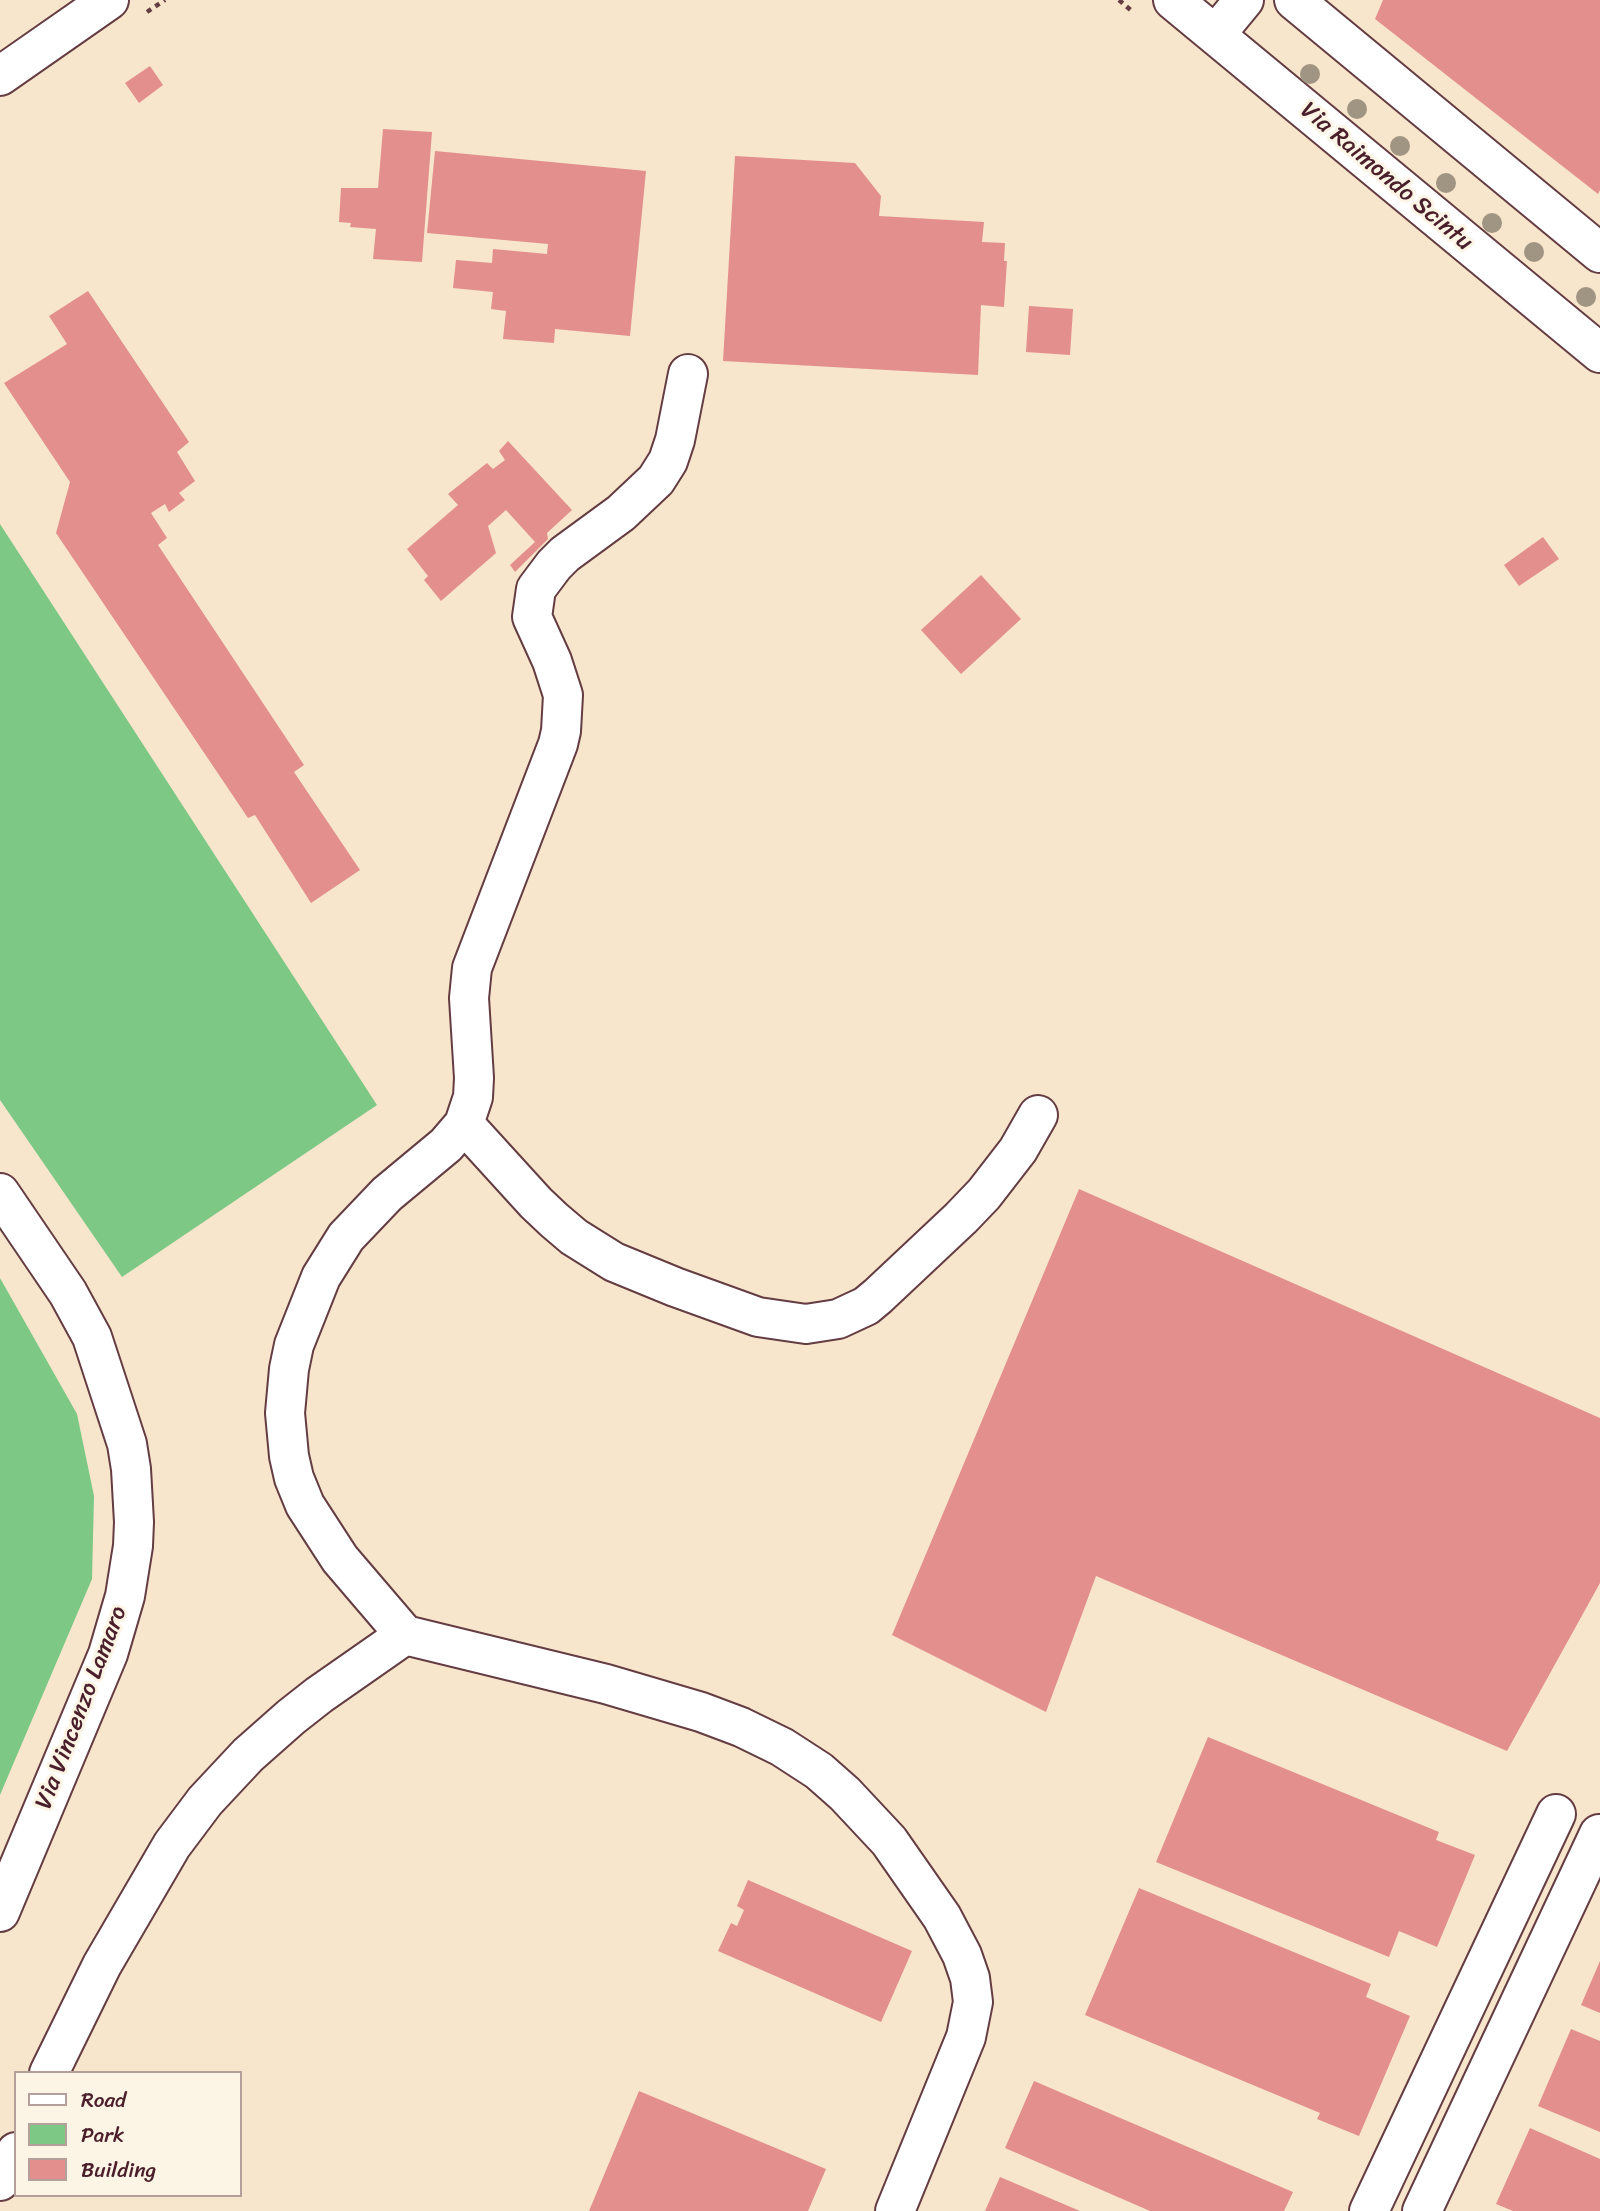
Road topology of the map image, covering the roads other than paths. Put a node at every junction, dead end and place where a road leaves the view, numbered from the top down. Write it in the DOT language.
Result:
graph roads {
  1 [pos="109,0"];
  2 [pos="1173,0"];
  3 [pos="1244,0"];
  4 [pos="1294,0"];
  5 [pos="1216,34"];
  6 [pos="0,76"];
  7 [pos="1600,253"];
  8 [pos="1600,353"];
  9 [pos="688,374"];
  10 [pos="1038,1115"];
  11 [pos="464,1124"];
  12 [pos="3,1203"];
  13 [pos="405,1635"];
  14 [pos="1556,1814"];
  15 [pos="1600,1834"];
  16 [pos="0,1912"];
  17 [pos="50,2071"];
  18 [pos="14,2156"];
  19 [pos="0,2181"];
  20 [pos="1380,2208"];
  21 [pos="895,2211"];
  22 [pos="1422,2211"];
  1 -- 6 [label="street"];
  2 -- 5 [label="street, Via Raimondo Scintu"];
  3 -- 5 [label="street"];
  4 -- 7 [label="street"];
  5 -- 8 [label="street, Via Raimondo Scintu"];
  9 -- 11 [label="street"];
  10 -- 11 [label="street"];
  11 -- 13 [label="street"];
  12 -- 16 [label="street, Via Vincenzo Lamaro"];
  13 -- 17 [label="street"];
  13 -- 21 [label="street"];
  14 -- 20 [label="street"];
  15 -- 22 [label="street"];
  18 -- 19 [label="street"];
}
